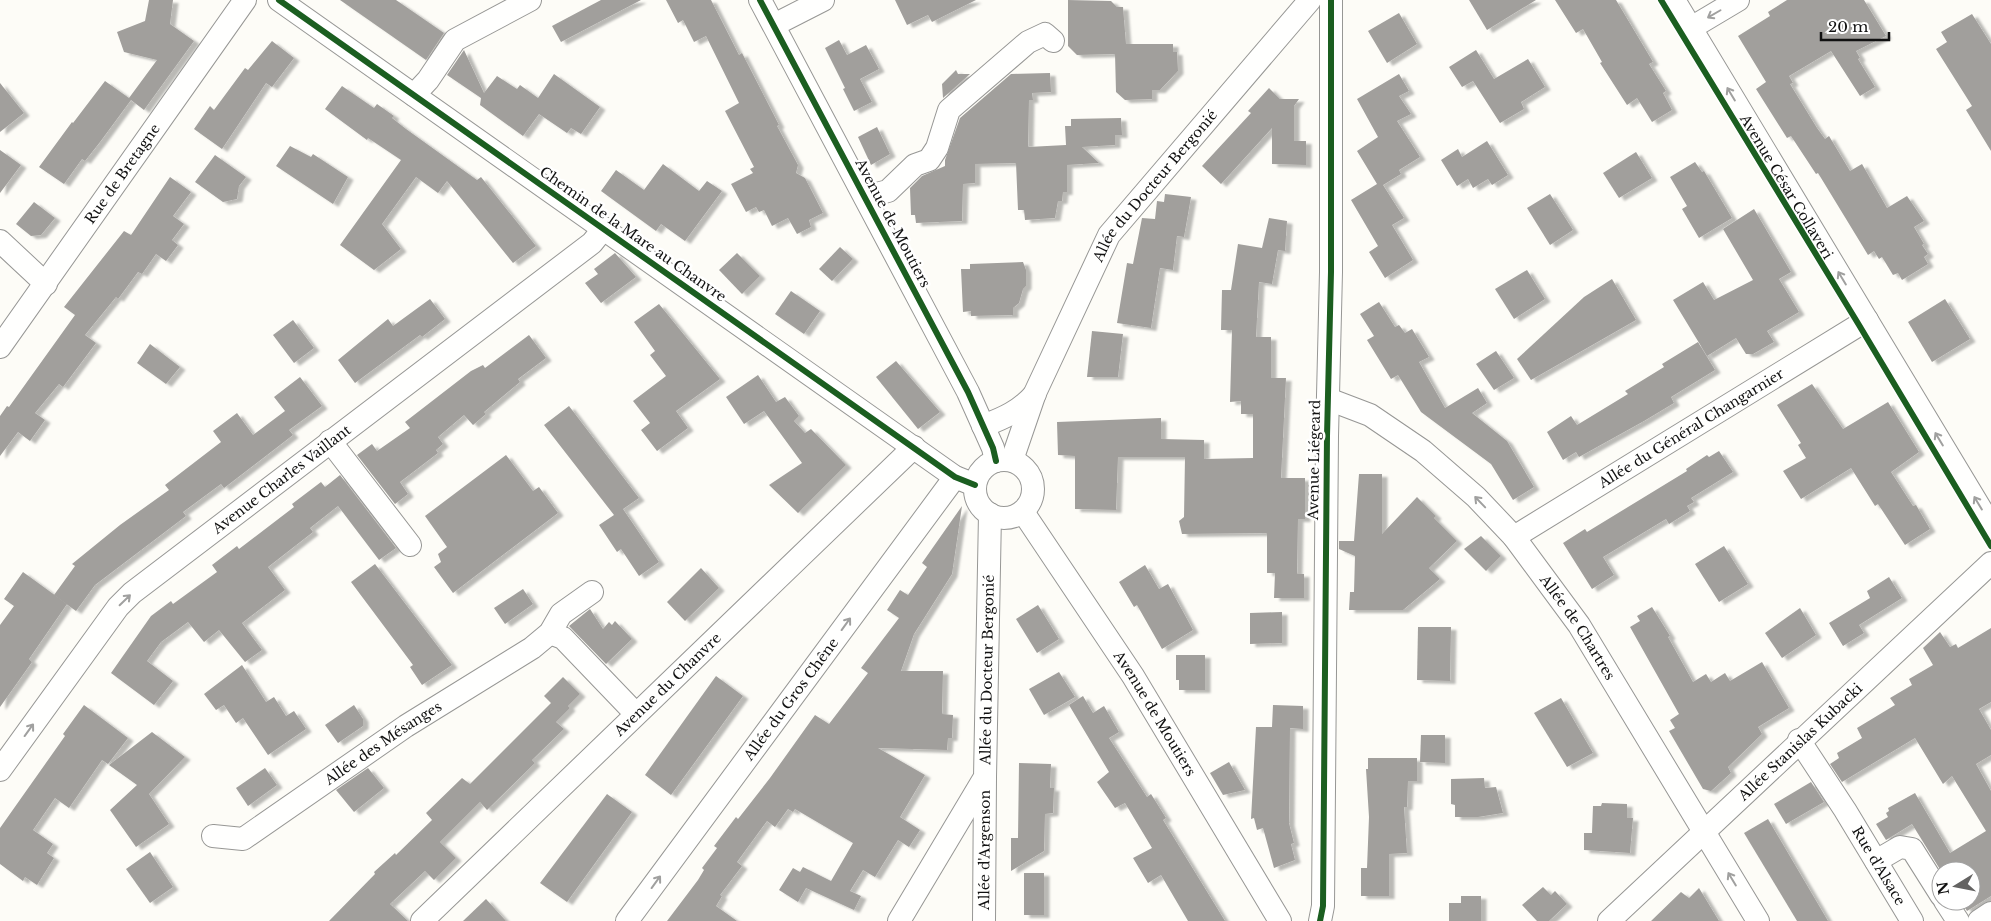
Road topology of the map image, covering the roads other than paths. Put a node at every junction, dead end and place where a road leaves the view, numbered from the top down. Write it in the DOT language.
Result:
graph roads {
  1 [pos="245,0"];
  2 [pos="279,0"];
  3 [pos="530,0"];
  4 [pos="760,0"];
  5 [pos="823,0"];
  6 [pos="1310,0"];
  7 [pos="1331,0"];
  8 [pos="1674,0"];
  9 [pos="1738,0"];
  10 [pos="774,25"];
  11 [pos="1691,28"];
  12 [pos="1053,41"];
  13 [pos="414,95"];
  14 [pos="865,197"];
  15 [pos="604,228"];
  16 [pos="0,241"];
  17 [pos="46,284"];
  18 [pos="1867,320"];
  19 [pos="0,347"];
  20 [pos="1035,393"];
  21 [pos="1328,399"];
  22 [pos="983,426"];
  23 [pos="330,441"];
  24 [pos="914,447"];
  25 [pos="1004,461"];
  26 [pos="955,477"];
  27 [pos="975,485"];
  28 [pos="1023,512"];
  29 [pos="990,514"];
  30 [pos="1991,526"];
  31 [pos="1514,537"];
  32 [pos="410,545"];
  33 [pos="1991,563"];
  34 [pos="592,592"];
  35 [pos="550,633"];
  36 [pos="635,713"];
  37 [pos="1800,740"];
  38 [pos="0,770"];
  39 [pos="985,777"];
  40 [pos="1703,832"];
  41 [pos="213,836"];
  42 [pos="1876,861"];
  43 [pos="1931,879"];
  44 [pos="1991,913"];
  45 [pos="422,921"];
  46 [pos="627,921"];
  47 [pos="899,921"];
  48 [pos="984,921"];
  49 [pos="1280,921"];
  50 [pos="1320,921"];
  51 [pos="1609,921"];
  52 [pos="1758,921"];
  53 [pos="1912,921"];
  54 [pos="1979,921"];
  1 -- 17 [label="street, Rue de Bretagne"];
  2 -- 13 [label="street, Chemin de la Mare au Chanvre"];
  3 -- 13 [label="street"];
  4 -- 10 [label="street, Avenue de Moutiers"];
  5 -- 10 [label="street"];
  6 -- 20 [label="street, Allée du Docteur Bergonié"];
  7 -- 21 [label="street, Avenue Liégeard"];
  8 -- 11 [label="street, Avenue César Collaveri"];
  9 -- 11 [label="street, one-way"];
  10 -- 14 [label="street, Avenue de Moutiers"];
  18 -- 11 [label="street, Avenue César Collaveri, one-way"];
  12 -- 14 [label="street"];
  13 -- 15 [label="street, Chemin de la Mare au Chanvre"];
  14 -- 22 [label="street, Avenue de Moutiers"];
  15 -- 23 [label="street, Avenue Charles Vaillant"];
  15 -- 24 [label="street, Chemin de la Mare au Chanvre"];
  16 -- 17 [label="street"];
  17 -- 19 [label="street, Rue de Bretagne"];
  30 -- 18 [label="street, Avenue César Collaveri, one-way"];
  18 -- 31 [label="street, Allée du Général Changarnier"];
  20 -- 22 [label="street, Allée du Docteur Bergonié"];
  20 -- 25 [label="street, Allée du Docteur Bergonié"];
  31 -- 21 [label="street, Allée de Chartres, one-way"];
  21 -- 50 [label="street, Avenue Liégeard"];
  22 -- 25 [label="street, Avenue de Moutiers"];
  23 -- 32 [label="street"];
  38 -- 23 [label="street, Avenue Charles Vaillant, one-way"];
  24 -- 26 [label="street, Chemin de la Mare au Chanvre"];
  24 -- 36 [label="street, Avenue du Chanvre"];
  25 -- 27 [label="street"];
  25 -- 28 [label="street"];
  26 -- 27 [label="street, Chemin de la Mare au Chanvre"];
  46 -- 26 [label="street, Allée du Gros Chêne, one-way"];
  27 -- 29 [label="street"];
  28 -- 29 [label="street"];
  28 -- 49 [label="street, Avenue de Moutiers"];
  29 -- 39 [label="street, Allée du Docteur Bergonié"];
  31 -- 40 [label="street, Allée de Chartres"];
  33 -- 37 [label="street, Allée Stanislas Kubacki"];
  34 -- 35 [label="street, Allée des Mésanges"];
  35 -- 36 [label="street"];
  35 -- 41 [label="street, Allée des Mésanges"];
  36 -- 45 [label="street, Avenue du Chanvre"];
  37 -- 40 [label="street, Allée Stanislas Kubacki"];
  37 -- 42 [label="street, Rue d'Alsace"];
  39 -- 47 [label="street, Allée du Docteur Bergonié"];
  39 -- 48 [label="street, Allée d'Argenson"];
  40 -- 51 [label="street, Allée Stanislas Kubacki"];
  52 -- 40 [label="street, Allée de Chartres, one-way"];
  42 -- 43 [label="street"];
  42 -- 53 [label="street, Rue d'Alsace"];
  44 -- 54 [label="street"];
}
